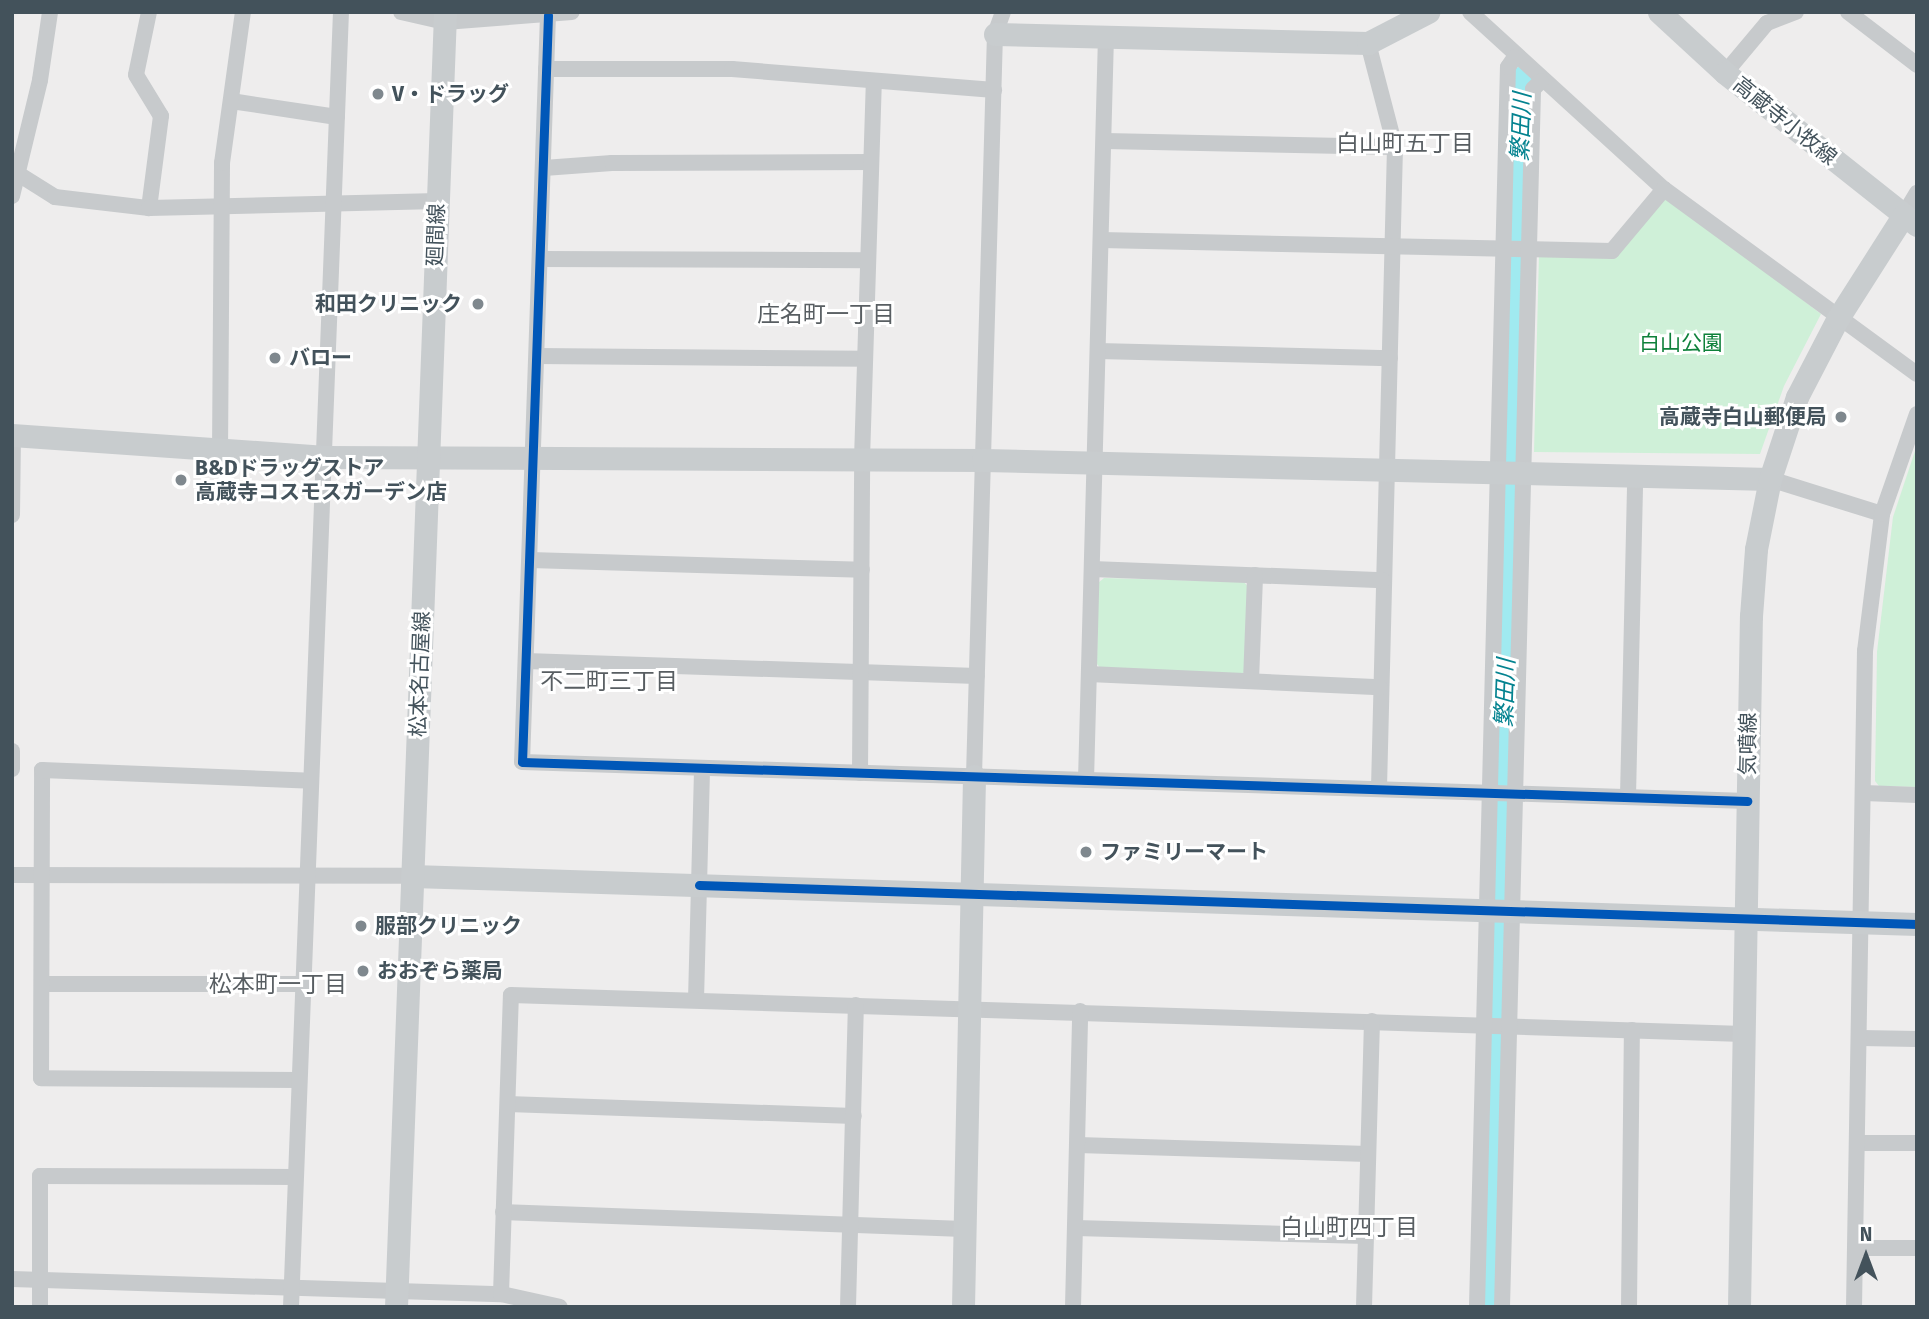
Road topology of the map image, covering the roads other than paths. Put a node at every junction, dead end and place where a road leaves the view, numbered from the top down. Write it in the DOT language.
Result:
graph roads {
  1 [pos="50,12"];
  2 [pos="149,12"];
  3 [pos="243,12"];
  4 [pos="341,12"];
  5 [pos="401,12"];
  6 [pos="572,12"];
  7 [pos="1003,12"];
  8 [pos="1429,12"];
  9 [pos="1470,12"];
  10 [pos="1659,12"];
  11 [pos="1796,12"];
  12 [pos="1848,12"];
  13 [pos="548,15"];
  14 [pos="445,17"];
  15 [pos="995,34"];
  16 [pos="1105,36"];
  17 [pos="1368,43"];
  18 [pos="1515,57"];
  19 [pos="1917,65"];
  20 [pos="546,69"];
  21 [pos="1725,73"];
  22 [pos="874,81"];
  23 [pos="1541,81"];
  24 [pos="994,90"];
  25 [pos="231,101"];
  26 [pos="337,117"];
  27 [pos="1105,141"];
  28 [pos="1395,147"];
  29 [pos="871,162"];
  30 [pos="544,168"];
  31 [pos="15,172"];
  32 [pos="1664,189"];
  33 [pos="1917,193"];
  34 [pos="12,196"];
  35 [pos="438,201"];
  36 [pos="333,202"];
  37 [pos="223,204"];
  38 [pos="149,208"];
  39 [pos="1910,220"];
  40 [pos="1101,240"];
  41 [pos="1392,246"];
  42 [pos="1504,249"];
  43 [pos="1529,250"];
  44 [pos="541,259"];
  45 [pos="868,260"];
  46 [pos="1838,318"];
  47 [pos="1098,351"];
  48 [pos="537,356"];
  49 [pos="1390,358"];
  50 [pos="865,359"];
  51 [pos="1917,374"];
  52 [pos="1917,414"];
  53 [pos="13,435"];
  54 [pos="220,453"];
  55 [pos="325,457"];
  56 [pos="428,458"];
  57 [pos="534,458"];
  58 [pos="862,459"];
  59 [pos="983,460"];
  60 [pos="1094,463"];
  61 [pos="1386,472"];
  62 [pos="1499,475"];
  63 [pos="1522,475"];
  64 [pos="1635,477"];
  65 [pos="1770,479"];
  66 [pos="12,514"];
  67 [pos="1882,514"];
  68 [pos="530,560"];
  69 [pos="1092,569"];
  70 [pos="862,570"];
  71 [pos="1255,575"];
  72 [pos="1383,580"];
  73 [pos="526,661"];
  74 [pos="861,672"];
  75 [pos="1089,674"];
  76 [pos="977,676"];
  77 [pos="1251,681"];
  78 [pos="1380,687"];
  79 [pos="12,751"];
  80 [pos="702,768"];
  81 [pos="12,769"];
  82 [pos="860,773"];
  83 [pos="974,776"];
  84 [pos="311,780"];
  85 [pos="1086,780"];
  86 [pos="1379,789"];
  87 [pos="1488,792"];
  88 [pos="1515,793"];
  89 [pos="1864,793"];
  90 [pos="1917,795"];
  91 [pos="1628,796"];
  92 [pos="1747,801"];
  93 [pos="12,875"];
  94 [pos="40,875"];
  95 [pos="307,875"];
  96 [pos="412,876"];
  97 [pos="699,885"];
  98 [pos="972,893"];
  99 [pos="1487,910"];
  100 [pos="1511,910"];
  101 [pos="1746,920"];
  102 [pos="1862,923"];
  103 [pos="1917,924"];
  104 [pos="43,984"];
  105 [pos="303,984"];
  106 [pos="696,1000"];
  107 [pos="856,1005"];
  108 [pos="969,1007"];
  109 [pos="1080,1012"];
  110 [pos="1372,1021"];
  111 [pos="1483,1025"];
  112 [pos="1507,1026"];
  113 [pos="1632,1030"];
  114 [pos="1743,1034"];
  115 [pos="1861,1038"];
  116 [pos="1917,1040"];
  117 [pos="299,1080"];
  118 [pos="508,1104"];
  119 [pos="854,1115"];
  120 [pos="1858,1143"];
  121 [pos="1917,1143"];
  122 [pos="1077,1145"];
  123 [pos="1368,1154"];
  124 [pos="295,1177"];
  125 [pos="503,1212"];
  126 [pos="851,1224"];
  127 [pos="1076,1228"];
  128 [pos="964,1229"];
  129 [pos="1366,1236"];
  130 [pos="1855,1248"];
  131 [pos="1917,1248"];
  132 [pos="12,1279"];
  133 [pos="40,1280"];
  134 [pos="291,1288"];
  135 [pos="501,1294"];
  136 [pos="396,1299"];
  137 [pos="40,1307"];
  138 [pos="291,1307"];
  139 [pos="560,1307"];
  140 [pos="848,1307"];
  141 [pos="963,1307"];
  142 [pos="1073,1307"];
  143 [pos="1364,1307"];
  144 [pos="1477,1307"];
  145 [pos="1502,1307"];
  146 [pos="1629,1307"];
  147 [pos="1739,1307"];
  148 [pos="1854,1307"];
  1 -- 31 [label="street"];
  2 -- 38 [label="street"];
  3 -- 25 [label="street"];
  4 -- 26 [label="street"];
  5 -- 14 [label="street"];
  6 -- 13 [label="street"];
  7 -- 15 [label="street"];
  8 -- 17 [label="street"];
  9 -- 18 [label="street"];
  10 -- 21 [label="street, 高蔵寺小牧線"];
  11 -- 21 [label="street"];
  12 -- 19 [label="street"];
  13 -- 14 [label="street"];
  13 -- 20 [label="street"];
  14 -- 35 [label="street, 廻間線"];
  15 -- 16 [label="street"];
  15 -- 24 [label="street"];
  16 -- 17 [label="street"];
  16 -- 27 [label="street"];
  17 -- 28 [label="street"];
  18 -- 23 [label="street"];
  18 -- 42 [label="street"];
  20 -- 22 [label="street"];
  20 -- 30 [label="street"];
  21 -- 39 [label="street, 高蔵寺小牧線"];
  22 -- 24 [label="street"];
  22 -- 29 [label="street"];
  23 -- 32 [label="street"];
  23 -- 43 [label="street"];
  24 -- 59 [label="street"];
  25 -- 26 [label="street"];
  25 -- 37 [label="street"];
  26 -- 36 [label="street"];
  27 -- 28 [label="street"];
  27 -- 40 [label="street"];
  28 -- 41 [label="street"];
  29 -- 30 [label="street"];
  29 -- 45 [label="street"];
  30 -- 44 [label="street"];
  31 -- 34 [label="street"];
  31 -- 38 [label="street"];
  32 -- 43 [label="street"];
  32 -- 46 [label="street"];
  33 -- 39 [label="street"];
  35 -- 36 [label="street"];
  35 -- 56 [label="street, 廻間線"];
  36 -- 37 [label="street"];
  36 -- 55 [label="street"];
  37 -- 38 [label="street"];
  37 -- 54 [label="street"];
  39 -- 46 [label="street, 気噴線"];
  40 -- 41 [label="street"];
  40 -- 47 [label="street"];
  41 -- 42 [label="street"];
  41 -- 49 [label="street"];
  42 -- 43 [label="street"];
  42 -- 62 [label="street"];
  43 -- 63 [label="street"];
  44 -- 45 [label="street"];
  44 -- 48 [label="street"];
  45 -- 50 [label="street"];
  46 -- 51 [label="street"];
  46 -- 65 [label="street, 気噴線"];
  47 -- 49 [label="street"];
  47 -- 60 [label="street"];
  48 -- 50 [label="street"];
  48 -- 57 [label="street"];
  49 -- 61 [label="street"];
  50 -- 58 [label="street"];
  52 -- 67 [label="street"];
  53 -- 54 [label="street"];
  53 -- 66 [label="street"];
  54 -- 55 [label="street"];
  55 -- 56 [label="street"];
  55 -- 84 [label="street"];
  56 -- 57 [label="street"];
  56 -- 96 [label="street, 松本名古屋線"];
  57 -- 58 [label="street"];
  57 -- 68 [label="street"];
  58 -- 59 [label="street"];
  58 -- 70 [label="street"];
  59 -- 60 [label="street"];
  59 -- 76 [label="street"];
  60 -- 61 [label="street"];
  60 -- 69 [label="street"];
  61 -- 62 [label="street"];
  61 -- 72 [label="street"];
  62 -- 63 [label="street"];
  62 -- 87 [label="street"];
  63 -- 64 [label="street"];
  63 -- 88 [label="street"];
  64 -- 65 [label="street"];
  64 -- 91 [label="street"];
  65 -- 67 [label="street"];
  65 -- 92 [label="street, 気噴線"];
  67 -- 89 [label="street"];
  68 -- 70 [label="street"];
  68 -- 73 [label="street"];
  69 -- 71 [label="street"];
  69 -- 75 [label="street"];
  70 -- 74 [label="street"];
  71 -- 72 [label="street"];
  71 -- 77 [label="street"];
  72 -- 78 [label="street"];
  73 -- 74 [label="street"];
  73 -- 80 [label="street"];
  74 -- 76 [label="street"];
  74 -- 82 [label="street"];
  75 -- 77 [label="street"];
  75 -- 85 [label="street"];
  76 -- 83 [label="street"];
  77 -- 78 [label="street"];
  78 -- 86 [label="street"];
  79 -- 81 [label="street"];
  80 -- 82 [label="street"];
  80 -- 97 [label="street"];
  82 -- 83 [label="street"];
  83 -- 85 [label="street"];
  83 -- 98 [label="street"];
  84 -- 94 [label="street"];
  84 -- 95 [label="street"];
  85 -- 86 [label="street"];
  86 -- 87 [label="street"];
  87 -- 88 [label="street"];
  87 -- 99 [label="street"];
  88 -- 91 [label="street"];
  88 -- 100 [label="street"];
  89 -- 90 [label="street"];
  89 -- 102 [label="street"];
  91 -- 92 [label="street"];
  92 -- 101 [label="street, 気噴線"];
  93 -- 94 [label="street"];
  94 -- 95 [label="street"];
  94 -- 104 [label="street"];
  95 -- 96 [label="street"];
  95 -- 105 [label="street"];
  96 -- 97 [label="street"];
  96 -- 136 [label="street, 松本名古屋線"];
  97 -- 98 [label="street"];
  97 -- 106 [label="street"];
  98 -- 99 [label="street"];
  98 -- 108 [label="street"];
  99 -- 100 [label="street"];
  99 -- 111 [label="street"];
  100 -- 101 [label="street"];
  100 -- 112 [label="street"];
  101 -- 102 [label="street"];
  101 -- 114 [label="street, 気噴線"];
  102 -- 103 [label="street"];
  102 -- 115 [label="street"];
  104 -- 105 [label="street"];
  104 -- 117 [label="street"];
  105 -- 117 [label="street"];
  106 -- 107 [label="street"];
  106 -- 118 [label="street"];
  107 -- 108 [label="street"];
  107 -- 119 [label="street"];
  108 -- 109 [label="street"];
  108 -- 128 [label="street"];
  109 -- 110 [label="street"];
  109 -- 122 [label="street"];
  110 -- 111 [label="street"];
  110 -- 123 [label="street"];
  111 -- 112 [label="street"];
  111 -- 144 [label="street"];
  112 -- 113 [label="street"];
  112 -- 145 [label="street"];
  113 -- 114 [label="street"];
  113 -- 146 [label="street"];
  114 -- 147 [label="street, 気噴線"];
  115 -- 116 [label="street"];
  115 -- 120 [label="street"];
  117 -- 124 [label="street"];
  118 -- 119 [label="street"];
  118 -- 125 [label="street"];
  119 -- 126 [label="street"];
  120 -- 121 [label="street"];
  120 -- 130 [label="street"];
  122 -- 123 [label="street"];
  122 -- 127 [label="street"];
  123 -- 129 [label="street"];
  124 -- 133 [label="street"];
  124 -- 134 [label="street"];
  125 -- 126 [label="street"];
  125 -- 135 [label="street"];
  126 -- 128 [label="street"];
  126 -- 140 [label="street"];
  127 -- 129 [label="street"];
  127 -- 142 [label="street"];
  128 -- 141 [label="street"];
  129 -- 143 [label="street"];
  130 -- 131 [label="street"];
  130 -- 148 [label="street"];
  132 -- 133 [label="street"];
  133 -- 134 [label="street"];
  133 -- 137 [label="street"];
  134 -- 136 [label="street"];
  134 -- 138 [label="street"];
  135 -- 136 [label="street"];
  135 -- 139 [label="street"];
}
